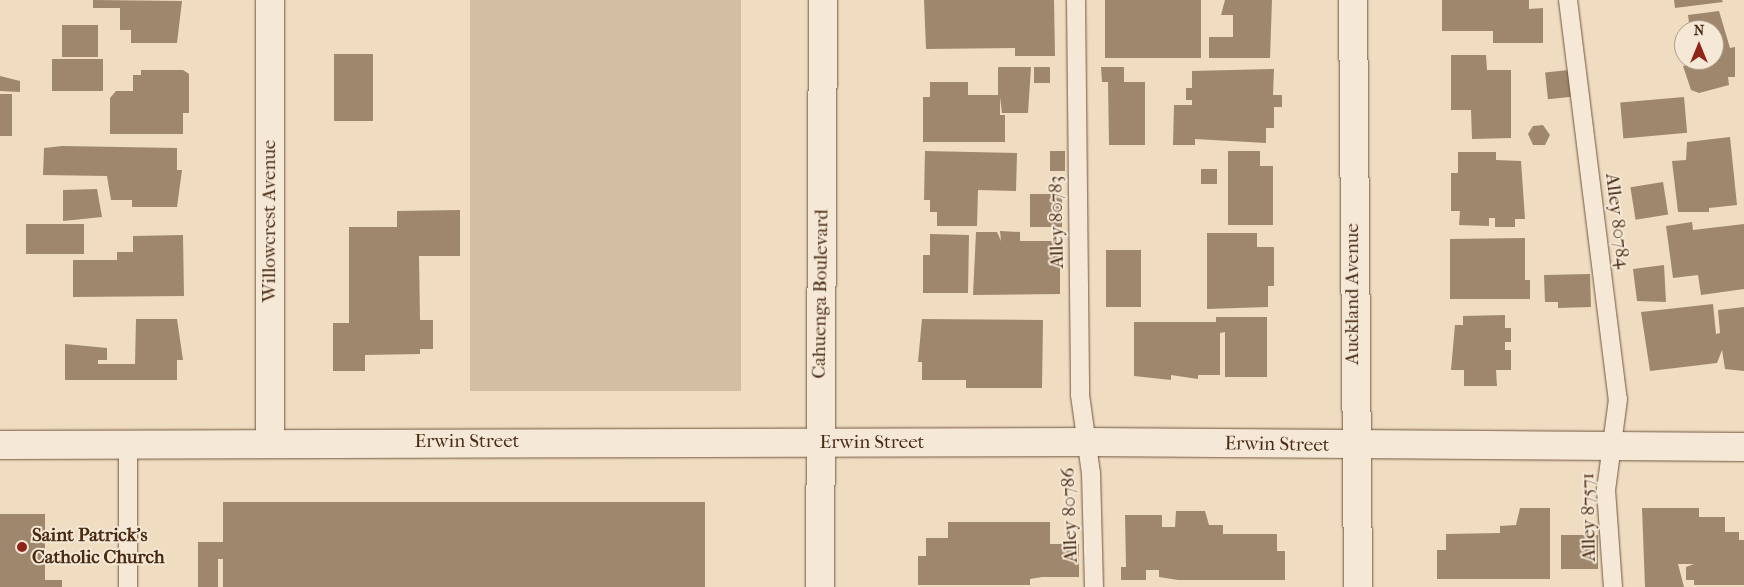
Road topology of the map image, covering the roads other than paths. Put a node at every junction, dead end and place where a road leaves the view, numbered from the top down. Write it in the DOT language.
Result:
graph roads {
  1 [pos="270,0"];
  2 [pos="823,0"];
  3 [pos="1076,0"];
  4 [pos="1352,0"];
  5 [pos="1568,0"];
  6 [pos="270,442"];
  7 [pos="1087,442"];
  8 [pos="128,444"];
  9 [pos="819,444"];
  10 [pos="0,445"];
  11 [pos="1354,446"];
  12 [pos="1612,446"];
  13 [pos="1744,447"];
  14 [pos="128,587"];
  15 [pos="820,587"];
  16 [pos="1094,587"];
  17 [pos="1358,587"];
  18 [pos="1613,587"];
  1 -- 6 [label="street, Willowcrest Avenue"];
  2 -- 9 [label="street, Cahuenga Boulevard"];
  3 -- 7 [label="lane, Alley 80783"];
  4 -- 11 [label="street, Auckland Avenue"];
  5 -- 12 [label="lane, Alley 80784"];
  6 -- 8 [label="street, Erwin Street"];
  6 -- 9 [label="street, Erwin Street"];
  7 -- 9 [label="street, Erwin Street"];
  7 -- 11 [label="street, Erwin Street"];
  7 -- 16 [label="lane, Alley 80786"];
  8 -- 10 [label="street, Erwin Street"];
  8 -- 14 [label="lane"];
  9 -- 15 [label="street, Cahuenga Boulevard"];
  11 -- 12 [label="street, Erwin Street"];
  11 -- 17 [label="street, Auckland Avenue"];
  12 -- 13 [label="street, Erwin Street"];
  12 -- 18 [label="lane, Alley 87571"];
}
